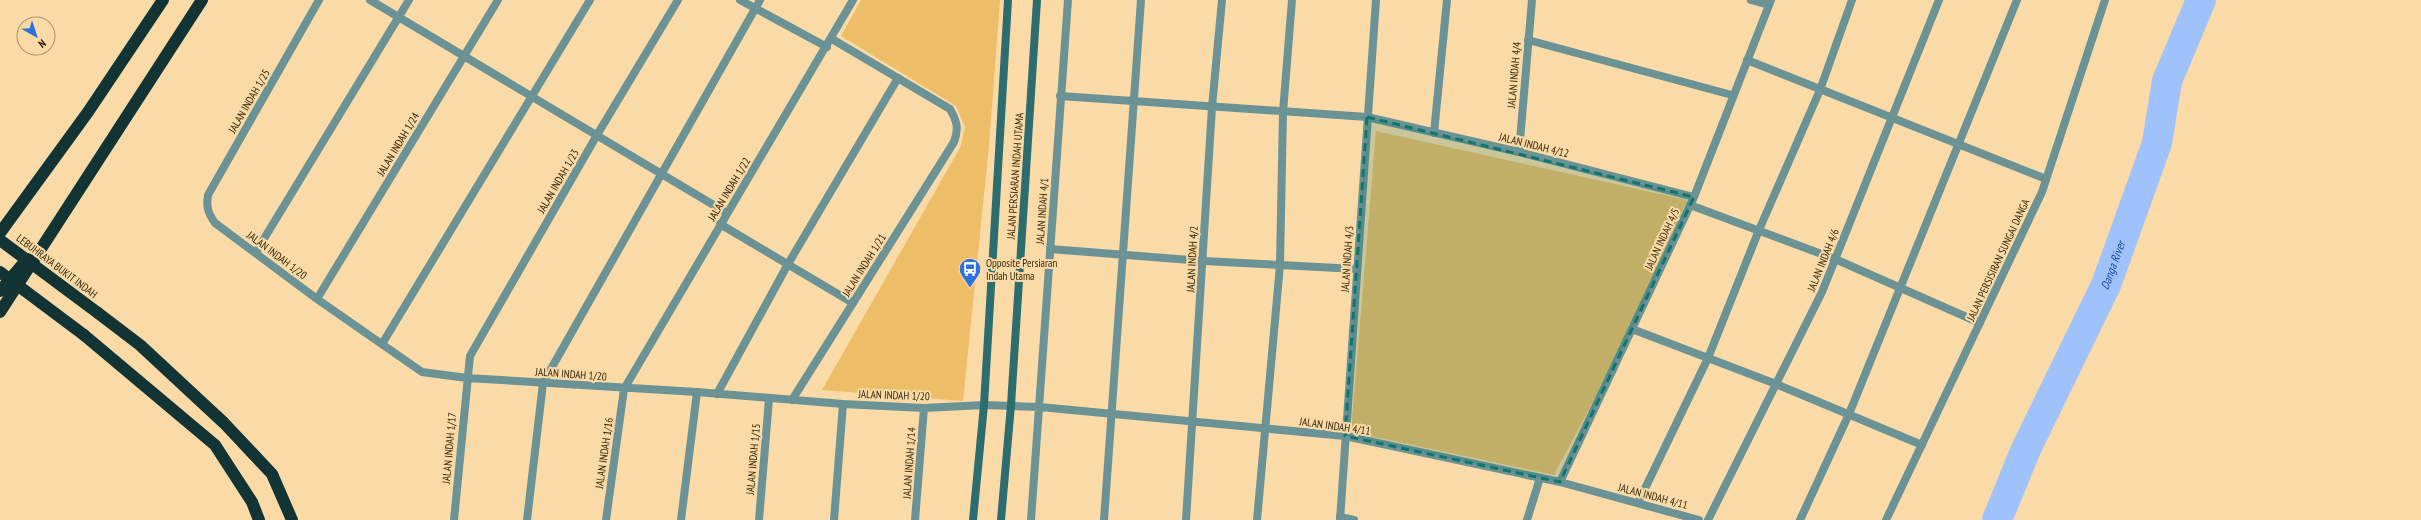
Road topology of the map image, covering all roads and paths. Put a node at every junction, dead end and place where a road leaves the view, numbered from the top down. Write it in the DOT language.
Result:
graph roads {
  1 [pos="163,0"];
  2 [pos="202,0"];
  3 [pos="319,0"];
  4 [pos="370,0"];
  5 [pos="409,0"];
  6 [pos="498,0"];
  7 [pos="590,0"];
  8 [pos="678,0"];
  9 [pos="740,0"];
  10 [pos="760,0"];
  11 [pos="853,0"];
  12 [pos="1008,0"];
  13 [pos="1037,0"];
  14 [pos="1068,0"];
  15 [pos="1141,0"];
  16 [pos="1222,0"];
  17 [pos="1292,0"];
  18 [pos="1376,0"];
  19 [pos="1447,0"];
  20 [pos="1532,0"];
  21 [pos="1751,0"];
  22 [pos="1852,0"];
  23 [pos="1939,0"];
  24 [pos="2017,0"];
  25 [pos="2105,0"];
  26 [pos="1770,3"];
  27 [pos="755,8"];
  28 [pos="399,17"];
  29 [pos="832,39"];
  30 [pos="1528,40"];
  31 [pos="827,47"];
  32 [pos="464,56"];
  33 [pos="1746,60"];
  34 [pos="898,78"];
  35 [pos="1820,90"];
  36 [pos="1732,95"];
  37 [pos="1060,96"];
  38 [pos="532,97"];
  39 [pos="1133,102"];
  40 [pos="1212,107"];
  41 [pos="1283,112"];
  42 [pos="1367,117"];
  43 [pos="1892,119"];
  44 [pos="1434,133"];
  45 [pos="597,135"];
  46 [pos="1959,145"];
  47 [pos="1518,152"];
  48 [pos="662,174"];
  49 [pos="2046,179"];
  50 [pos="1692,201"];
  51 [pos="727,213"];
  52 [pos="209,215"];
  53 [pos="57,223"];
  54 [pos="720,224"];
  55 [pos="1759,230"];
  56 [pos="0,233"];
  57 [pos="0,240"];
  58 [pos="1050,249"];
  59 [pos="256,252"];
  60 [pos="1124,255"];
  61 [pos="1835,259"];
  62 [pos="1203,261"];
  63 [pos="788,264"];
  64 [pos="1280,265"];
  65 [pos="1357,269"];
  66 [pos="0,272"];
  67 [pos="1901,288"];
  68 [pos="0,290"];
  69 [pos="317,299"];
  70 [pos="854,303"];
  71 [pos="0,312"];
  72 [pos="1980,323"];
  73 [pos="1632,329"];
  74 [pos="382,344"];
  75 [pos="1708,358"];
  76 [pos="467,378"];
  77 [pos="543,383"];
  78 [pos="1776,384"];
  79 [pos="624,389"];
  80 [pos="696,392"];
  81 [pos="717,394"];
  82 [pos="769,399"];
  83 [pos="792,400"];
  84 [pos="843,404"];
  85 [pos="984,405"];
  86 [pos="1011,405"];
  87 [pos="1040,407"];
  88 [pos="924,408"];
  89 [pos="1112,414"];
  90 [pos="1849,414"];
  91 [pos="1194,423"];
  92 [pos="1264,429"];
  93 [pos="1345,436"];
  94 [pos="1922,445"];
  95 [pos="1540,478"];
  96 [pos="1560,482"];
  97 [pos="1638,503"];
  98 [pos="1340,518"];
  99 [pos="259,520"];
  100 [pos="292,520"];
  101 [pos="454,520"];
  102 [pos="527,520"];
  103 [pos="606,520"];
  104 [pos="681,520"];
  105 [pos="759,520"];
  106 [pos="834,520"];
  107 [pos="915,520"];
  108 [pos="973,520"];
  109 [pos="1001,520"];
  110 [pos="1031,520"];
  111 [pos="1104,520"];
  112 [pos="1186,520"];
  113 [pos="1256,520"];
  114 [pos="1354,520"];
  115 [pos="1527,520"];
  116 [pos="1699,520"];
  117 [pos="1708,520"];
  118 [pos="1800,520"];
  119 [pos="1886,520"];
  1 -- 56 [label="highway"];
  2 -- 53 [label="highway"];
  3 -- 52 [label="street, JALAN INDAH 1/25"];
  4 -- 28 [label="street"];
  5 -- 28 [label="street"];
  6 -- 32 [label="street, JALAN INDAH 1/24"];
  7 -- 38 [label="street"];
  8 -- 45 [label="street, JALAN INDAH 1/23"];
  9 -- 27 [label="street"];
  10 -- 27 [label="street"];
  11 -- 29 [label="street, JALAN INDAH 1/22"];
  12 -- 85 [label="main road, JALAN PERSIARAN INDAH UTAMA"];
  13 -- 86 [label="main road, JALAN PERSIARAN INDAH UTAMA"];
  14 -- 37 [label="street, JALAN INDAH 4/1"];
  15 -- 39 [label="street"];
  16 -- 40 [label="street, JALAN INDAH 4/2"];
  17 -- 41 [label="street"];
  18 -- 42 [label="street, JALAN INDAH 4/3"];
  19 -- 44 [label="street"];
  20 -- 30 [label="street, JALAN INDAH 4/4"];
  21 -- 26 [label="street"];
  22 -- 35 [label="street"];
  23 -- 43 [label="street, JALAN INDAH 4/6"];
  24 -- 46 [label="street"];
  25 -- 49 [label="street, JALAN PERSISIRAN SUNGAI DANGA"];
  26 -- 33 [label="street, JALAN INDAH 4/5"];
  27 -- 31 [label="street"];
  27 -- 48 [label="street"];
  28 -- 32 [label="street"];
  28 -- 59 [label="street"];
  29 -- 31 [label="street, JALAN INDAH 1/22"];
  29 -- 34 [label="street"];
  30 -- 36 [label="street"];
  30 -- 47 [label="street, JALAN INDAH 4/4"];
  31 -- 51 [label="street, JALAN INDAH 1/22"];
  32 -- 38 [label="street"];
  32 -- 69 [label="street, JALAN INDAH 1/24"];
  33 -- 35 [label="street"];
  33 -- 36 [label="street, JALAN INDAH 4/5"];
  34 -- 63 [label="street"];
  34 -- 70 [label="street, JALAN INDAH 1/21"];
  35 -- 43 [label="street"];
  35 -- 55 [label="street"];
  36 -- 50 [label="street, JALAN INDAH 4/5"];
  37 -- 39 [label="street, JALAN INDAH 4/12"];
  37 -- 58 [label="street, JALAN INDAH 4/1"];
  38 -- 45 [label="street"];
  38 -- 74 [label="street"];
  39 -- 40 [label="street, JALAN INDAH 4/12"];
  39 -- 60 [label="street"];
  40 -- 41 [label="street, JALAN INDAH 4/12"];
  40 -- 62 [label="street, JALAN INDAH 4/2"];
  41 -- 42 [label="street, JALAN INDAH 4/12"];
  41 -- 64 [label="street"];
  42 -- 44 [label="street, JALAN INDAH 4/12"];
  42 -- 65 [label="street, JALAN INDAH 4/3"];
  43 -- 46 [label="street"];
  43 -- 61 [label="street, JALAN INDAH 4/6"];
  44 -- 47 [label="street, JALAN INDAH 4/12"];
  45 -- 48 [label="street"];
  45 -- 76 [label="street, JALAN INDAH 1/23"];
  46 -- 49 [label="street"];
  46 -- 67 [label="street"];
  47 -- 50 [label="street, JALAN INDAH 4/12"];
  48 -- 51 [label="street"];
  48 -- 77 [label="street"];
  49 -- 72 [label="street, JALAN PERSISIRAN SUNGAI DANGA"];
  50 -- 55 [label="street, JALAN INDAH 4/12"];
  50 -- 73 [label="street, JALAN INDAH 4/5"];
  51 -- 54 [label="street, JALAN INDAH 1/22"];
  52 -- 59 [label="street, JALAN INDAH 1/20"];
  53 -- 68 [label="highway"];
  53 -- 71 [label="highway"];
  54 -- 63 [label="street"];
  54 -- 79 [label="street, JALAN INDAH 1/22"];
  55 -- 61 [label="street, JALAN INDAH 4/12"];
  55 -- 75 [label="street"];
  57 -- 100 [label="highway, LEBUHRAYA BUKIT INDAH, bridge"];
  58 -- 60 [label="street"];
  58 -- 87 [label="street, JALAN INDAH 4/1"];
  59 -- 69 [label="street, JALAN INDAH 1/20"];
  60 -- 62 [label="street"];
  60 -- 89 [label="street"];
  61 -- 67 [label="street, JALAN INDAH 4/12"];
  61 -- 78 [label="street, JALAN INDAH 4/6"];
  62 -- 64 [label="street"];
  62 -- 91 [label="street, JALAN INDAH 4/2"];
  63 -- 70 [label="street"];
  63 -- 81 [label="street"];
  64 -- 65 [label="street"];
  64 -- 92 [label="street"];
  65 -- 93 [label="street, JALAN INDAH 4/3"];
  66 -- 99 [label="highway, bridge"];
  67 -- 72 [label="street, JALAN INDAH 4/12"];
  67 -- 90 [label="street"];
  69 -- 74 [label="street, JALAN INDAH 1/20"];
  70 -- 83 [label="street, JALAN INDAH 1/21"];
  72 -- 94 [label="street, JALAN PERSISIRAN SUNGAI DANGA"];
  73 -- 75 [label="street"];
  73 -- 96 [label="street, JALAN INDAH 4/5"];
  74 -- 76 [label="street, JALAN INDAH 1/20"];
  75 -- 78 [label="street"];
  75 -- 97 [label="street"];
  76 -- 77 [label="street, JALAN INDAH 1/20"];
  76 -- 101 [label="street, JALAN INDAH 1/17"];
  77 -- 79 [label="street, JALAN INDAH 1/20"];
  77 -- 102 [label="street"];
  78 -- 90 [label="street"];
  78 -- 117 [label="street, JALAN INDAH 4/6"];
  79 -- 80 [label="street, JALAN INDAH 1/20"];
  79 -- 103 [label="street, JALAN INDAH 1/16"];
  80 -- 81 [label="street, JALAN INDAH 1/20"];
  80 -- 104 [label="street"];
  81 -- 82 [label="street, JALAN INDAH 1/20"];
  82 -- 83 [label="street, JALAN INDAH 1/20"];
  82 -- 105 [label="street, JALAN INDAH 1/15"];
  83 -- 84 [label="street, JALAN INDAH 1/20"];
  84 -- 88 [label="street, JALAN INDAH 1/20"];
  84 -- 106 [label="street"];
  85 -- 86 [label="street, JALAN INDAH 4/11"];
  85 -- 88 [label="street, JALAN INDAH 1/20"];
  85 -- 108 [label="main road, JALAN PERSIARAN INDAH UTAMA"];
  86 -- 87 [label="street, JALAN INDAH 4/11"];
  86 -- 109 [label="main road, JALAN PERSIARAN INDAH UTAMA"];
  87 -- 89 [label="street, JALAN INDAH 4/11"];
  87 -- 110 [label="street, JALAN INDAH 4/1"];
  88 -- 107 [label="street, JALAN INDAH 1/14"];
  89 -- 91 [label="street, JALAN INDAH 4/11"];
  89 -- 111 [label="street"];
  90 -- 94 [label="street"];
  90 -- 118 [label="street"];
  91 -- 92 [label="street, JALAN INDAH 4/11"];
  91 -- 112 [label="street, JALAN INDAH 4/2"];
  92 -- 93 [label="street, JALAN INDAH 4/11"];
  92 -- 113 [label="street"];
  93 -- 95 [label="street, JALAN INDAH 4/11"];
  93 -- 98 [label="street, JALAN INDAH 4/3"];
  94 -- 119 [label="street, JALAN PERSISIRAN SUNGAI DANGA"];
  95 -- 96 [label="street, JALAN INDAH 4/11"];
  95 -- 115 [label="street"];
  96 -- 97 [label="street, JALAN INDAH 4/11"];
  97 -- 116 [label="street, JALAN INDAH 4/11"];
  98 -- 114 [label="street"];
}
